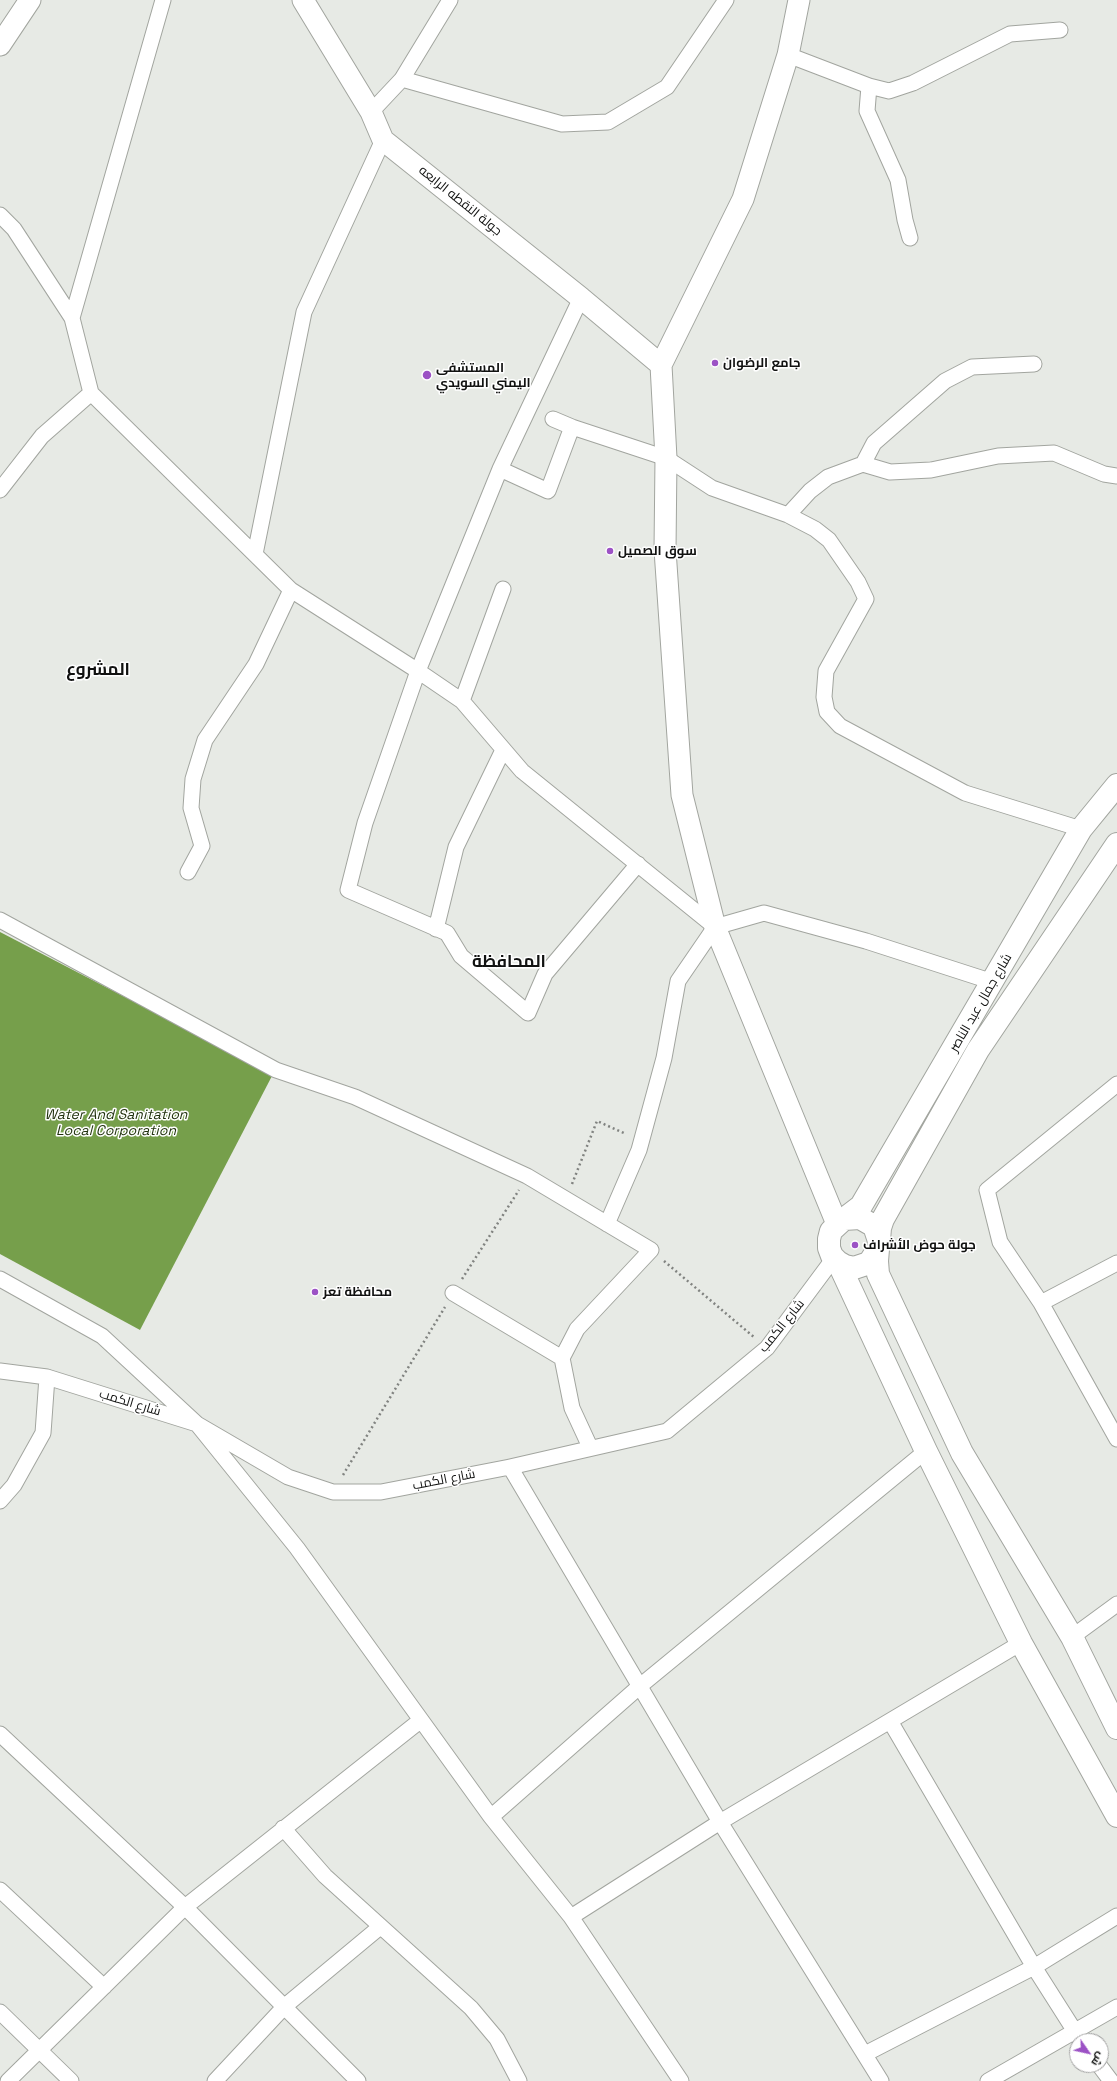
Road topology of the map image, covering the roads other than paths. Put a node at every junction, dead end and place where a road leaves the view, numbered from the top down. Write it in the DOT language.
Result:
graph roads {
  1 [pos="30,0"];
  2 [pos="163,0"];
  3 [pos="303,0"];
  4 [pos="450,0"];
  5 [pos="726,0"];
  6 [pos="799,0"];
  7 [pos="1060,30"];
  8 [pos="0,45"];
  9 [pos="788,55"];
  10 [pos="402,79"];
  11 [pos="869,86"];
  12 [pos="371,112"];
  13 [pos="383,140"];
  14 [pos="0,215"];
  15 [pos="910,238"];
  16 [pos="581,298"];
  17 [pos="72,318"];
  18 [pos="1034,364"];
  19 [pos="661,365"];
  20 [pos="91,393"];
  21 [pos="553,419"];
  22 [pos="572,427"];
  23 [pos="666,458"];
  24 [pos="863,464"];
  25 [pos="500,469"];
  26 [pos="1117,476"];
  27 [pos="0,490"];
  28 [pos="788,515"];
  29 [pos="255,554"];
  30 [pos="504,589"];
  31 [pos="291,590"];
  32 [pos="418,671"];
  33 [pos="462,701"];
  34 [pos="503,750"];
  35 [pos="1117,785"];
  36 [pos="1081,829"];
  37 [pos="1117,844"];
  38 [pos="638,864"];
  39 [pos="188,872"];
  40 [pos="0,920"];
  41 [pos="715,927"];
  42 [pos="436,929"];
  43 [pos="993,982"];
  44 [pos="1117,1084"];
  45 [pos="840,1221"];
  46 [pos="607,1224"];
  47 [pos="879,1245"];
  48 [pos="836,1260"];
  49 [pos="1117,1263"];
  50 [pos="0,1279"];
  51 [pos="453,1293"];
  52 [pos="1041,1303"];
  53 [pos="562,1358"];
  54 [pos="0,1371"];
  55 [pos="47,1377"];
  56 [pos="197,1424"];
  57 [pos="1117,1439"];
  58 [pos="590,1447"];
  59 [pos="926,1451"];
  60 [pos="510,1467"];
  61 [pos="0,1501"];
  62 [pos="1117,1604"];
  63 [pos="1072,1637"];
  64 [pos="1021,1643"];
  65 [pos="640,1686"];
  66 [pos="421,1720"];
  67 [pos="890,1721"];
  68 [pos="1117,1728"];
  69 [pos="0,1734"];
  70 [pos="1117,1816"];
  71 [pos="491,1817"];
  72 [pos="720,1822"];
  73 [pos="283,1828"];
  74 [pos="0,1890"];
  75 [pos="185,1907"];
  76 [pos="1117,1916"];
  77 [pos="571,1917"];
  78 [pos="380,1927"];
  79 [pos="1034,1967"];
  80 [pos="104,1987"];
  81 [pos="286,2006"];
  82 [pos="1117,2006"];
  83 [pos="0,2012"];
  84 [pos="1075,2033"];
  85 [pos="1081,2033"];
  86 [pos="1069,2040"];
  87 [pos="39,2051"];
  88 [pos="865,2054"];
  89 [pos="8,2081"];
  90 [pos="71,2081"];
  91 [pos="215,2081"];
  92 [pos="358,2081"];
  93 [pos="519,2081"];
  94 [pos="681,2081"];
  95 [pos="882,2081"];
  96 [pos="988,2081"];
  1 -- 8 [label="main road"];
  2 -- 17 [label="street"];
  3 -- 12 [label="main road, جولة النقطه الرابعه"];
  4 -- 10 [label="street"];
  5 -- 10 [label="street"];
  6 -- 9 [label="main road"];
  7 -- 11 [label="street"];
  9 -- 11 [label="street"];
  9 -- 19 [label="main road"];
  10 -- 12 [label="street"];
  11 -- 15 [label="street"];
  12 -- 13 [label="main road, جولة النقطه الرابعه"];
  13 -- 16 [label="main road, جولة النقطه الرابعه"];
  13 -- 29 [label="street"];
  14 -- 17 [label="street"];
  16 -- 19 [label="main road, جولة النقطه الرابعه"];
  16 -- 25 [label="street"];
  17 -- 20 [label="street"];
  18 -- 24 [label="street"];
  19 -- 23 [label="main road"];
  20 -- 27 [label="street"];
  20 -- 29 [label="street"];
  21 -- 22 [label="street"];
  22 -- 23 [label="street"];
  22 -- 25 [label="street"];
  23 -- 28 [label="street"];
  23 -- 41 [label="main road"];
  24 -- 26 [label="street"];
  24 -- 28 [label="street"];
  25 -- 32 [label="street"];
  28 -- 36 [label="street"];
  29 -- 31 [label="street"];
  30 -- 33 [label="street"];
  31 -- 32 [label="street"];
  31 -- 39 [label="street"];
  32 -- 33 [label="street"];
  32 -- 42 [label="street"];
  33 -- 34 [label="street"];
  34 -- 38 [label="street"];
  34 -- 42 [label="street"];
  35 -- 36 [label="main road, شارع جمال عبد الناصر"];
  36 -- 43 [label="main road, شارع جمال عبد الناصر"];
  37 -- 47 [label="main road, شارع جمال عبد الناصر"];
  38 -- 41 [label="street"];
  38 -- 42 [label="street"];
  40 -- 46 [label="street"];
  41 -- 43 [label="street"];
  41 -- 45 [label="main road"];
  41 -- 46 [label="street"];
  43 -- 45 [label="main road, شارع جمال عبد الناصر"];
  44 -- 52 [label="street"];
  45 -- 47 [label="main road"];
  45 -- 48 [label="main road"];
  46 -- 53 [label="street"];
  47 -- 48 [label="main road"];
  47 -- 63 [label="main road, شارع جمال عبد الناصر"];
  48 -- 58 [label="street, شارع الكمب"];
  48 -- 59 [label="main road"];
  49 -- 52 [label="street"];
  50 -- 56 [label="street"];
  51 -- 53 [label="street"];
  52 -- 57 [label="street"];
  53 -- 58 [label="street"];
  54 -- 55 [label="street, شارع الكمب"];
  55 -- 56 [label="street, شارع الكمب"];
  55 -- 61 [label="street"];
  56 -- 60 [label="street, شارع الكمب"];
  56 -- 66 [label="street"];
  58 -- 60 [label="street, شارع الكمب"];
  59 -- 64 [label="main road"];
  59 -- 65 [label="street"];
  60 -- 65 [label="street"];
  62 -- 63 [label="street"];
  63 -- 68 [label="main road, شارع جمال عبد الناصر"];
  64 -- 67 [label="street"];
  64 -- 70 [label="main road"];
  65 -- 71 [label="street"];
  65 -- 72 [label="street"];
  66 -- 71 [label="street"];
  66 -- 73 [label="street"];
  67 -- 72 [label="street"];
  67 -- 79 [label="street"];
  69 -- 75 [label="street"];
  71 -- 77 [label="street"];
  72 -- 77 [label="street"];
  72 -- 88 [label="street"];
  73 -- 75 [label="street"];
  73 -- 78 [label="street"];
  74 -- 80 [label="street"];
  75 -- 80 [label="street"];
  75 -- 81 [label="street"];
  76 -- 79 [label="street"];
  77 -- 94 [label="street"];
  78 -- 81 [label="street"];
  78 -- 93 [label="street"];
  79 -- 84 [label="street"];
  79 -- 88 [label="street"];
  80 -- 87 [label="street"];
  81 -- 91 [label="street"];
  81 -- 92 [label="street"];
  82 -- 85 [label="street"];
  83 -- 87 [label="street"];
  86 -- 96 [label="street"];
  87 -- 89 [label="street"];
  87 -- 90 [label="street"];
  88 -- 95 [label="street"];
}
